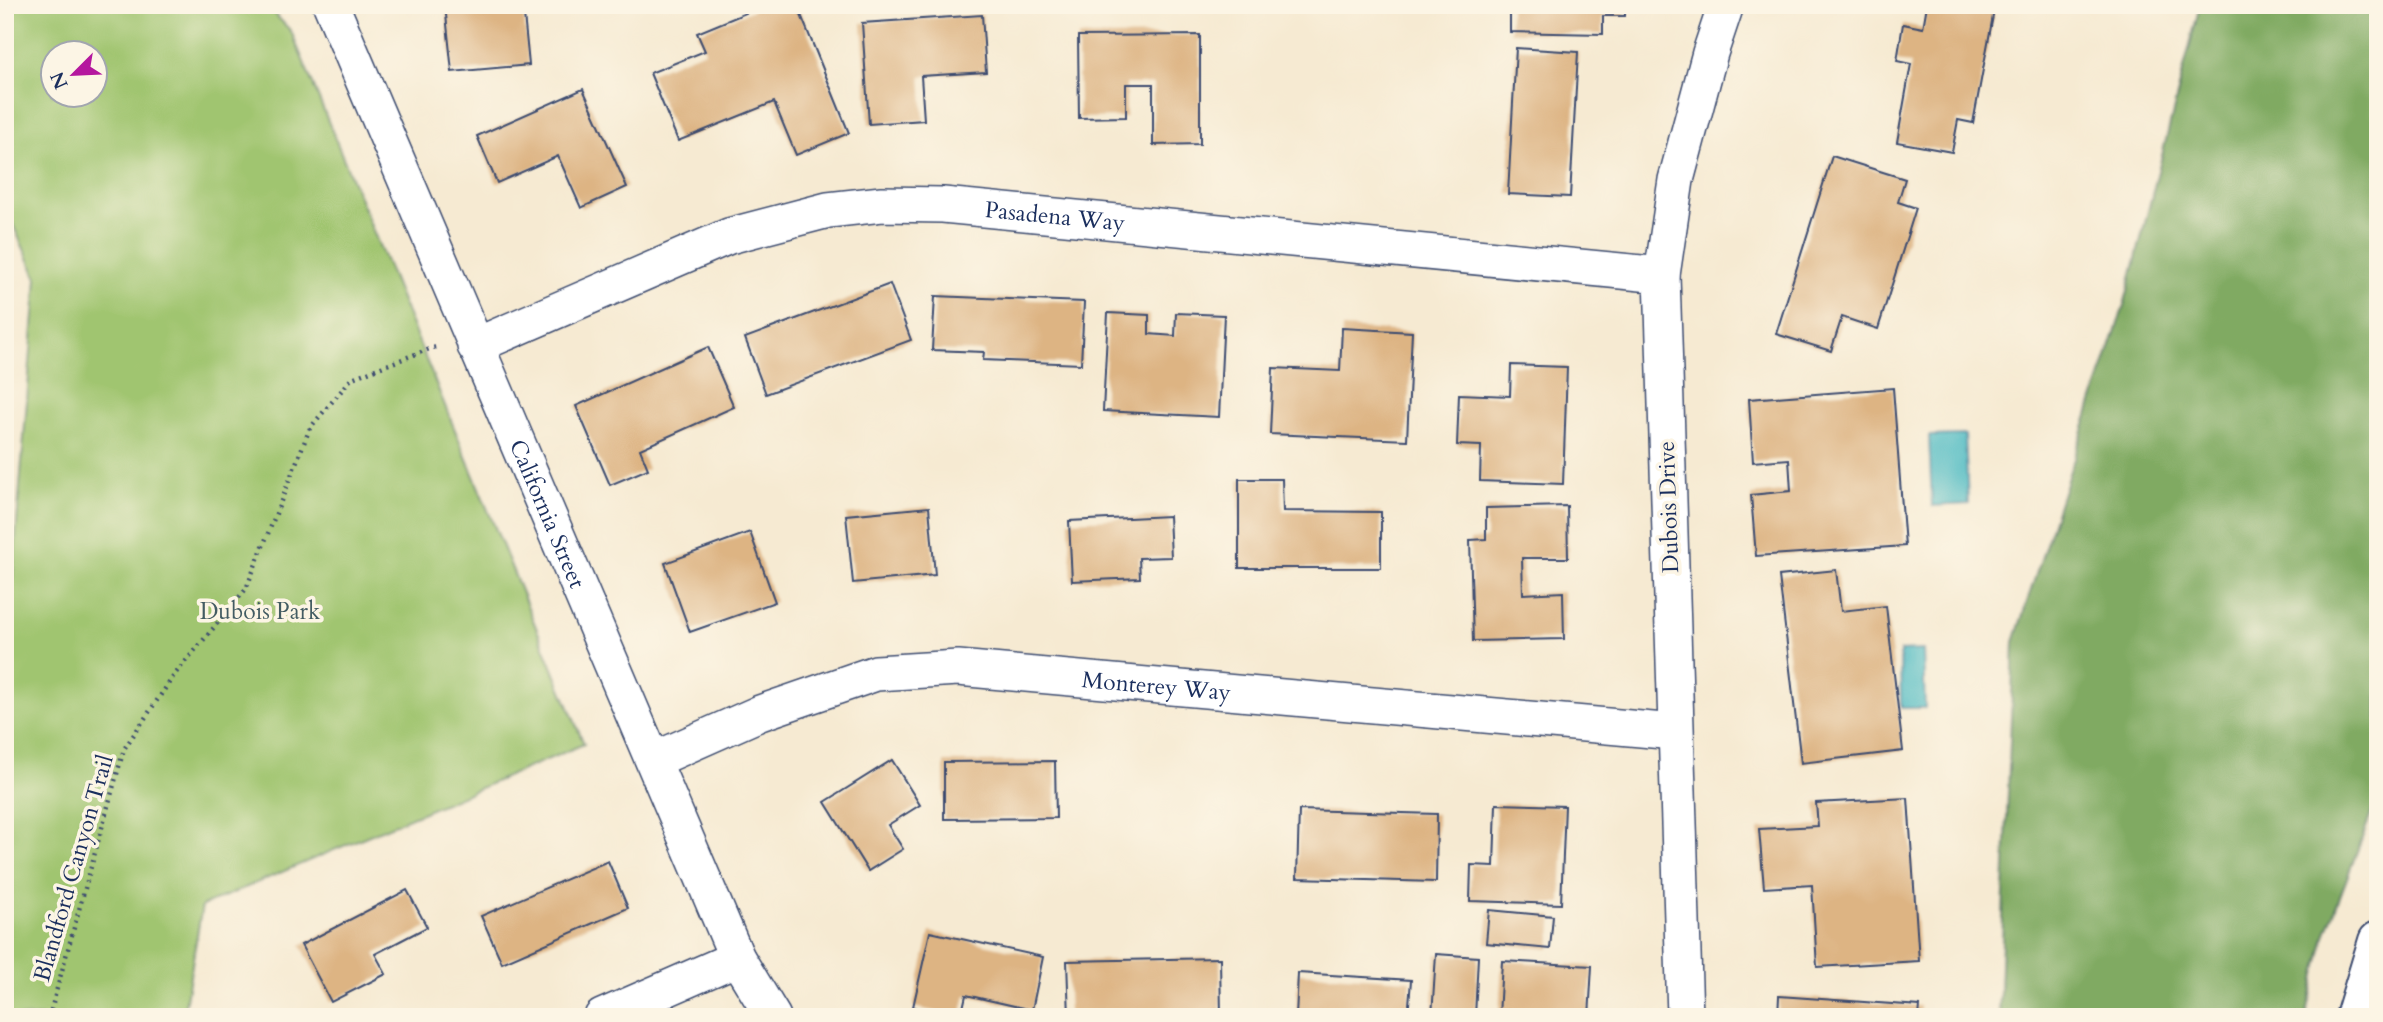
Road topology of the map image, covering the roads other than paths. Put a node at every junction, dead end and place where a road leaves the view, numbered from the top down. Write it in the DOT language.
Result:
graph roads {
  1 [pos="331,5"];
  2 [pos="1726,5"];
  3 [pos="1662,275"];
  4 [pos="475,346"];
  5 [pos="1675,732"];
  6 [pos="654,760"];
  7 [pos="2378,941"];
  8 [pos="737,958"];
  9 [pos="602,1017"];
  10 [pos="773,1017"];
  11 [pos="1685,1017"];
  12 [pos="2355,1017"];
  1 -- 4 [label="street, California Street"];
  2 -- 3 [label="street, Dubois Drive"];
  3 -- 4 [label="street, Pasadena Way"];
  3 -- 5 [label="street, Dubois Drive"];
  4 -- 6 [label="street, California Street"];
  5 -- 6 [label="street, Monterey Way"];
  5 -- 11 [label="street, Dubois Drive"];
  6 -- 8 [label="street, California Street"];
  7 -- 12 [label="street"];
  8 -- 9 [label="street"];
  8 -- 10 [label="street, California Street"];
}
